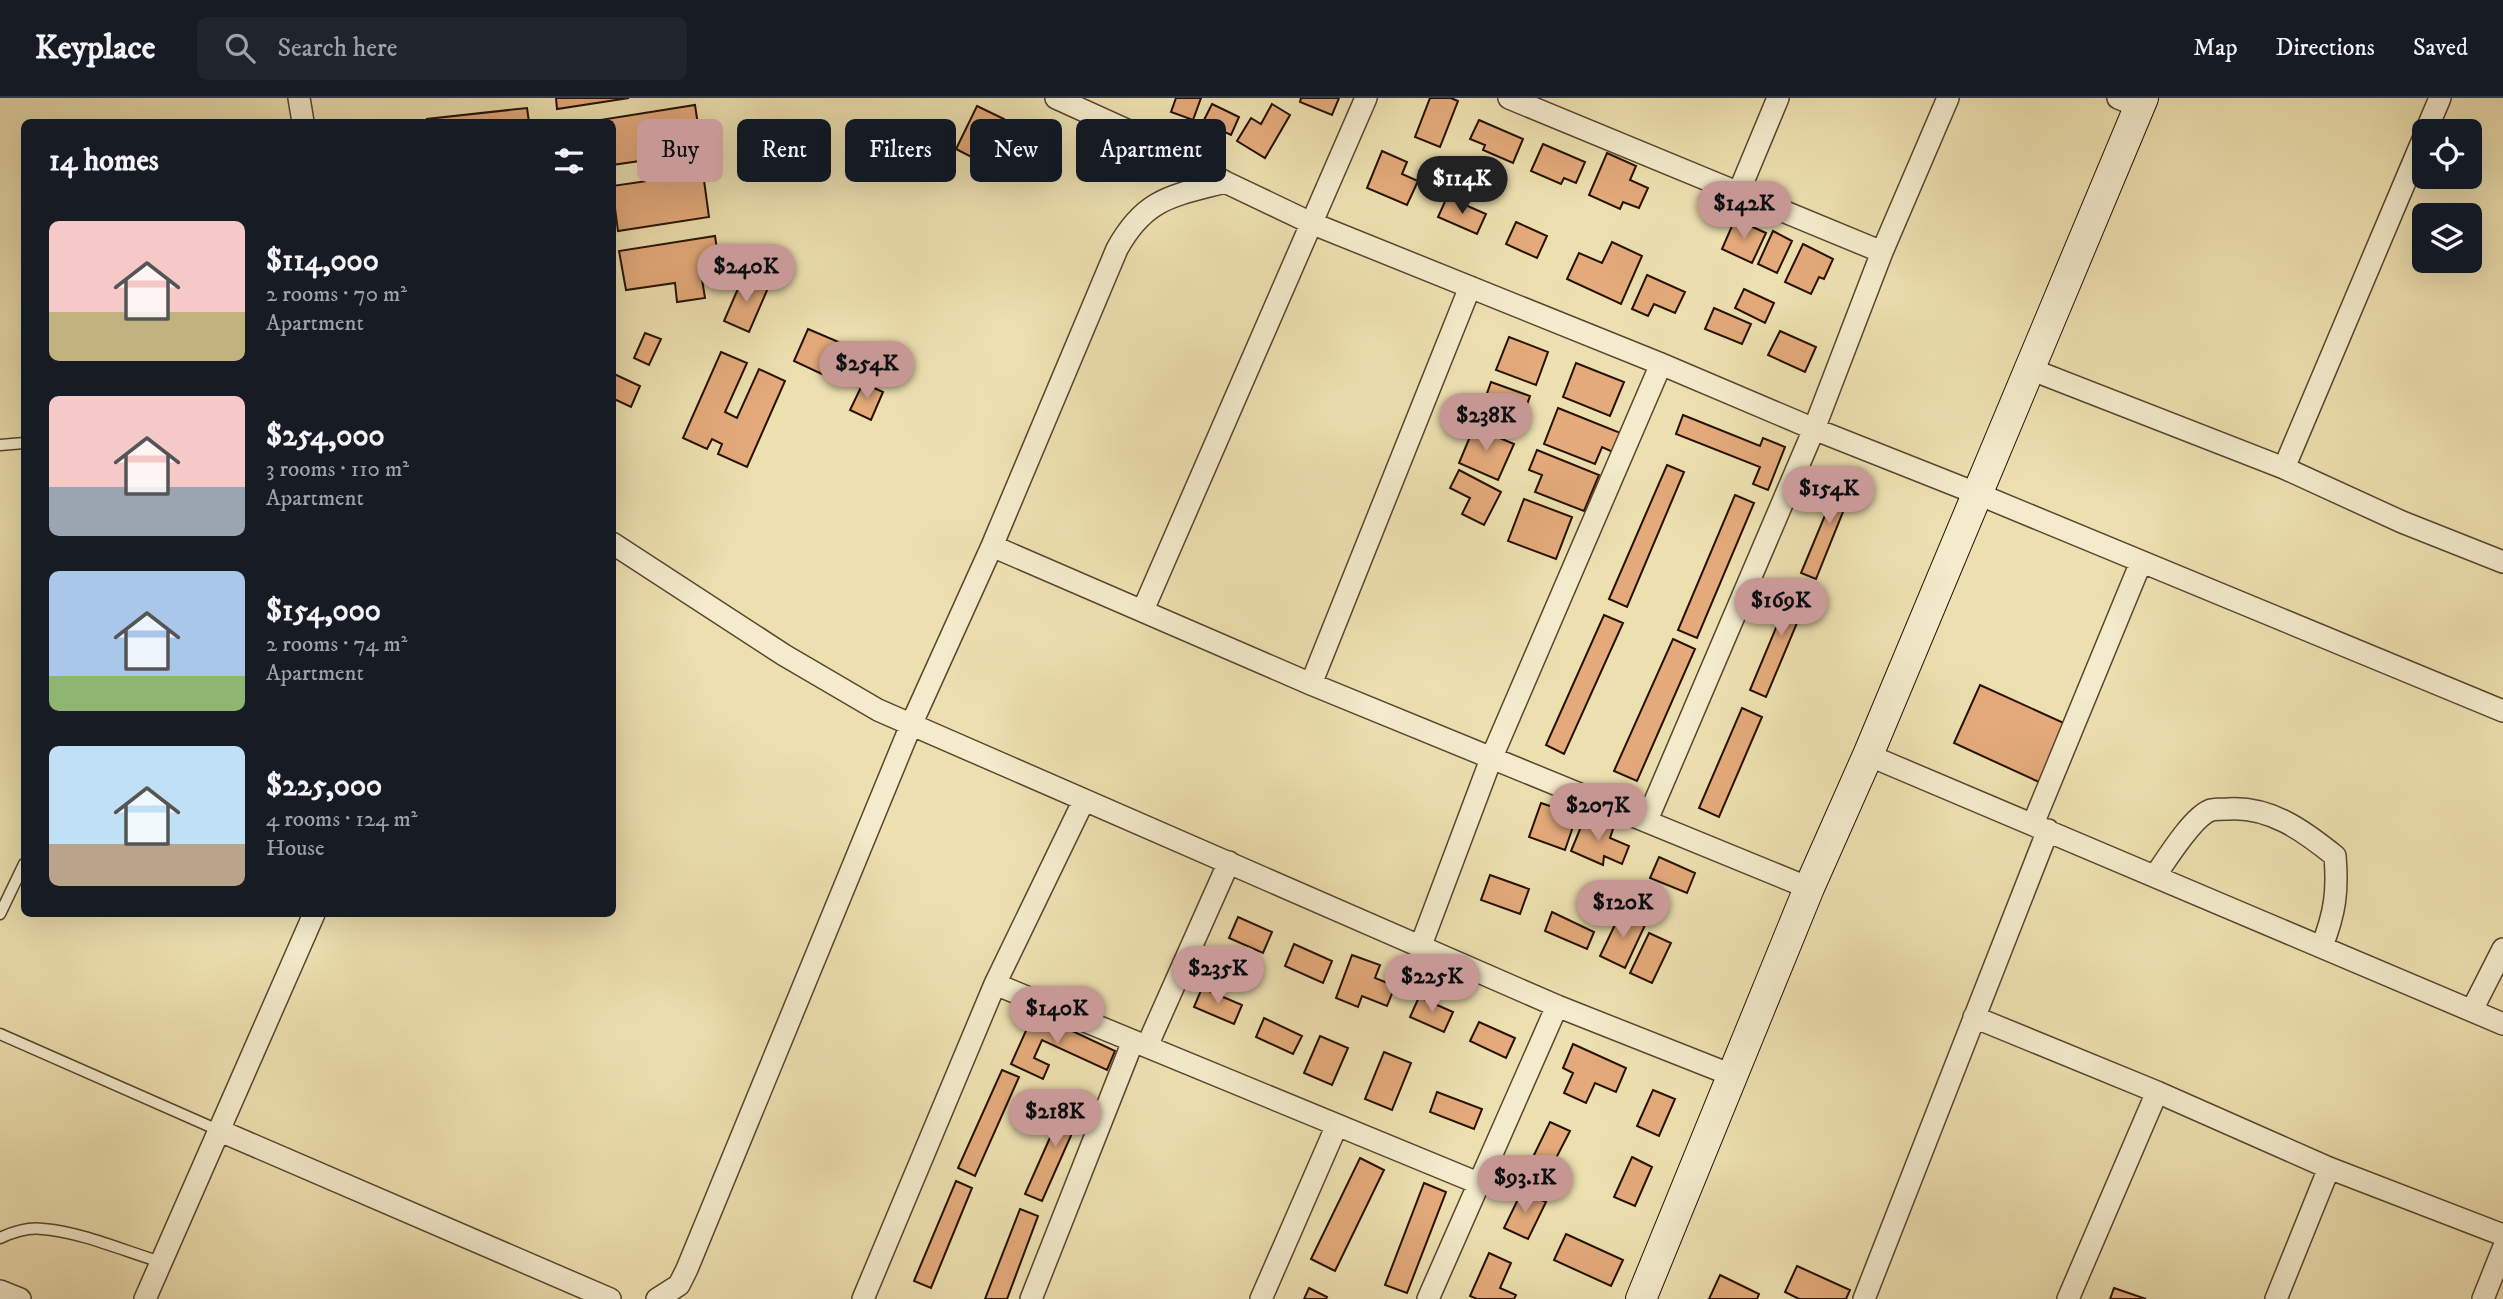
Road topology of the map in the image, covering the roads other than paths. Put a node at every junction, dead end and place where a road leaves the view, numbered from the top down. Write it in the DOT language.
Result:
graph roads {
  1 [pos="299,98"];
  2 [pos="1056,98"];
  3 [pos="1366,98"];
  4 [pos="1509,98"];
  5 [pos="1778,98"];
  6 [pos="1948,98"];
  7 [pos="2440,98"];
  8 [pos="2133,101"];
  9 [pos="1541,104"];
  10 [pos="302,119"];
  11 [pos="1102,119"];
  12 [pos="2431,119"];
  13 [pos="2412,165"];
  14 [pos="1225,182"];
  15 [pos="1738,194"];
  16 [pos="1311,223"];
  17 [pos="1882,252"];
  18 [pos="1471,287"];
  19 [pos="1661,364"];
  20 [pos="2030,369"];
  21 [pos="1814,429"];
  22 [pos="21,443"];
  23 [pos="0,445"];
  24 [pos="2284,468"];
  25 [pos="1978,494"];
  26 [pos="616,546"];
  27 [pos="992,546"];
  28 [pos="2503,561"];
  29 [pos="2141,562"];
  30 [pos="1143,610"];
  31 [pos="1311,684"];
  32 [pos="2503,711"];
  33 [pos="911,725"];
  34 [pos="1868,755"];
  35 [pos="1492,759"];
  36 [pos="1084,800"];
  37 [pos="1647,820"];
  38 [pos="2040,827"];
  39 [pos="1229,862"];
  40 [pos="21,870"];
  41 [pos="2155,876"];
  42 [pos="1809,888"];
  43 [pos="0,914"];
  44 [pos="313,917"];
  45 [pos="1421,945"];
  46 [pos="2322,946"];
  47 [pos="2503,949"];
  48 [pos="995,984"];
  49 [pos="1557,1006"];
  50 [pos="2472,1010"];
  51 [pos="1975,1017"];
  52 [pos="2503,1024"];
  53 [pos="0,1034"];
  54 [pos="1140,1044"];
  55 [pos="1734,1076"];
  56 [pos="2157,1092"];
  57 [pos="1337,1125"];
  58 [pos="218,1130"];
  59 [pos="2329,1168"];
  60 [pos="1478,1183"];
  61 [pos="2503,1235"];
  62 [pos="0,1238"];
  63 [pos="2503,1249"];
  64 [pos="161,1262"];
  65 [pos="0,1291"];
  66 [pos="20,1299"];
  67 [pos="145,1299"];
  68 [pos="610,1299"];
  69 [pos="657,1299"];
  70 [pos="863,1299"];
  71 [pos="1031,1299"];
  72 [pos="1261,1299"];
  73 [pos="1428,1299"];
  74 [pos="1641,1299"];
  75 [pos="1864,1299"];
  76 [pos="2068,1299"];
  77 [pos="2276,1299"];
  78 [pos="2483,1299"];
  1 -- 10 [label="street"];
  2 -- 11 [label="street"];
  3 -- 16 [label="street"];
  4 -- 9 [label="street"];
  5 -- 15 [label="street"];
  6 -- 17 [label="street"];
  7 -- 12 [label="street"];
  8 -- 20 [label="street"];
  9 -- 15 [label="street"];
  13 -- 24 [label="street"];
  14 -- 16 [label="street"];
  14 -- 27 [label="street"];
  15 -- 17 [label="street"];
  16 -- 18 [label="street"];
  16 -- 30 [label="street"];
  17 -- 21 [label="street"];
  18 -- 19 [label="street"];
  18 -- 31 [label="street"];
  19 -- 21 [label="street"];
  19 -- 35 [label="street"];
  20 -- 24 [label="street"];
  20 -- 25 [label="street"];
  21 -- 25 [label="street"];
  21 -- 37 [label="street"];
  22 -- 23 [label="lane"];
  24 -- 28 [label="street"];
  25 -- 29 [label="street"];
  25 -- 34 [label="street"];
  26 -- 33 [label="street"];
  27 -- 30 [label="street"];
  27 -- 33 [label="street"];
  29 -- 32 [label="street"];
  29 -- 38 [label="street"];
  30 -- 31 [label="street"];
  31 -- 35 [label="street"];
  33 -- 36 [label="street"];
  33 -- 69 [label="street"];
  34 -- 38 [label="street"];
  34 -- 42 [label="street"];
  35 -- 37 [label="street"];
  35 -- 45 [label="street"];
  36 -- 39 [label="street"];
  36 -- 48 [label="street"];
  37 -- 42 [label="street"];
  38 -- 41 [label="street"];
  38 -- 51 [label="street"];
  39 -- 45 [label="street"];
  39 -- 54 [label="street"];
  40 -- 43 [label="lane"];
  41 -- 46 [label="street"];
  41 -- 46 [label="street"];
  42 -- 55 [label="street"];
  44 -- 58 [label="street"];
  45 -- 49 [label="street"];
  46 -- 50 [label="street"];
  47 -- 50 [label="street"];
  48 -- 54 [label="street"];
  48 -- 70 [label="street"];
  49 -- 55 [label="street"];
  49 -- 60 [label="street"];
  50 -- 52 [label="street"];
  51 -- 56 [label="street"];
  51 -- 75 [label="street"];
  53 -- 58 [label="lane"];
  54 -- 57 [label="street"];
  54 -- 71 [label="street"];
  55 -- 74 [label="street"];
  56 -- 59 [label="street"];
  56 -- 76 [label="street"];
  57 -- 60 [label="street"];
  57 -- 72 [label="street"];
  58 -- 64 [label="street"];
  58 -- 68 [label="street"];
  59 -- 61 [label="street"];
  59 -- 77 [label="street"];
  60 -- 73 [label="street"];
  62 -- 64 [label="lane"];
  63 -- 78 [label="street"];
  64 -- 67 [label="street"];
  65 -- 66 [label="street"];
}
